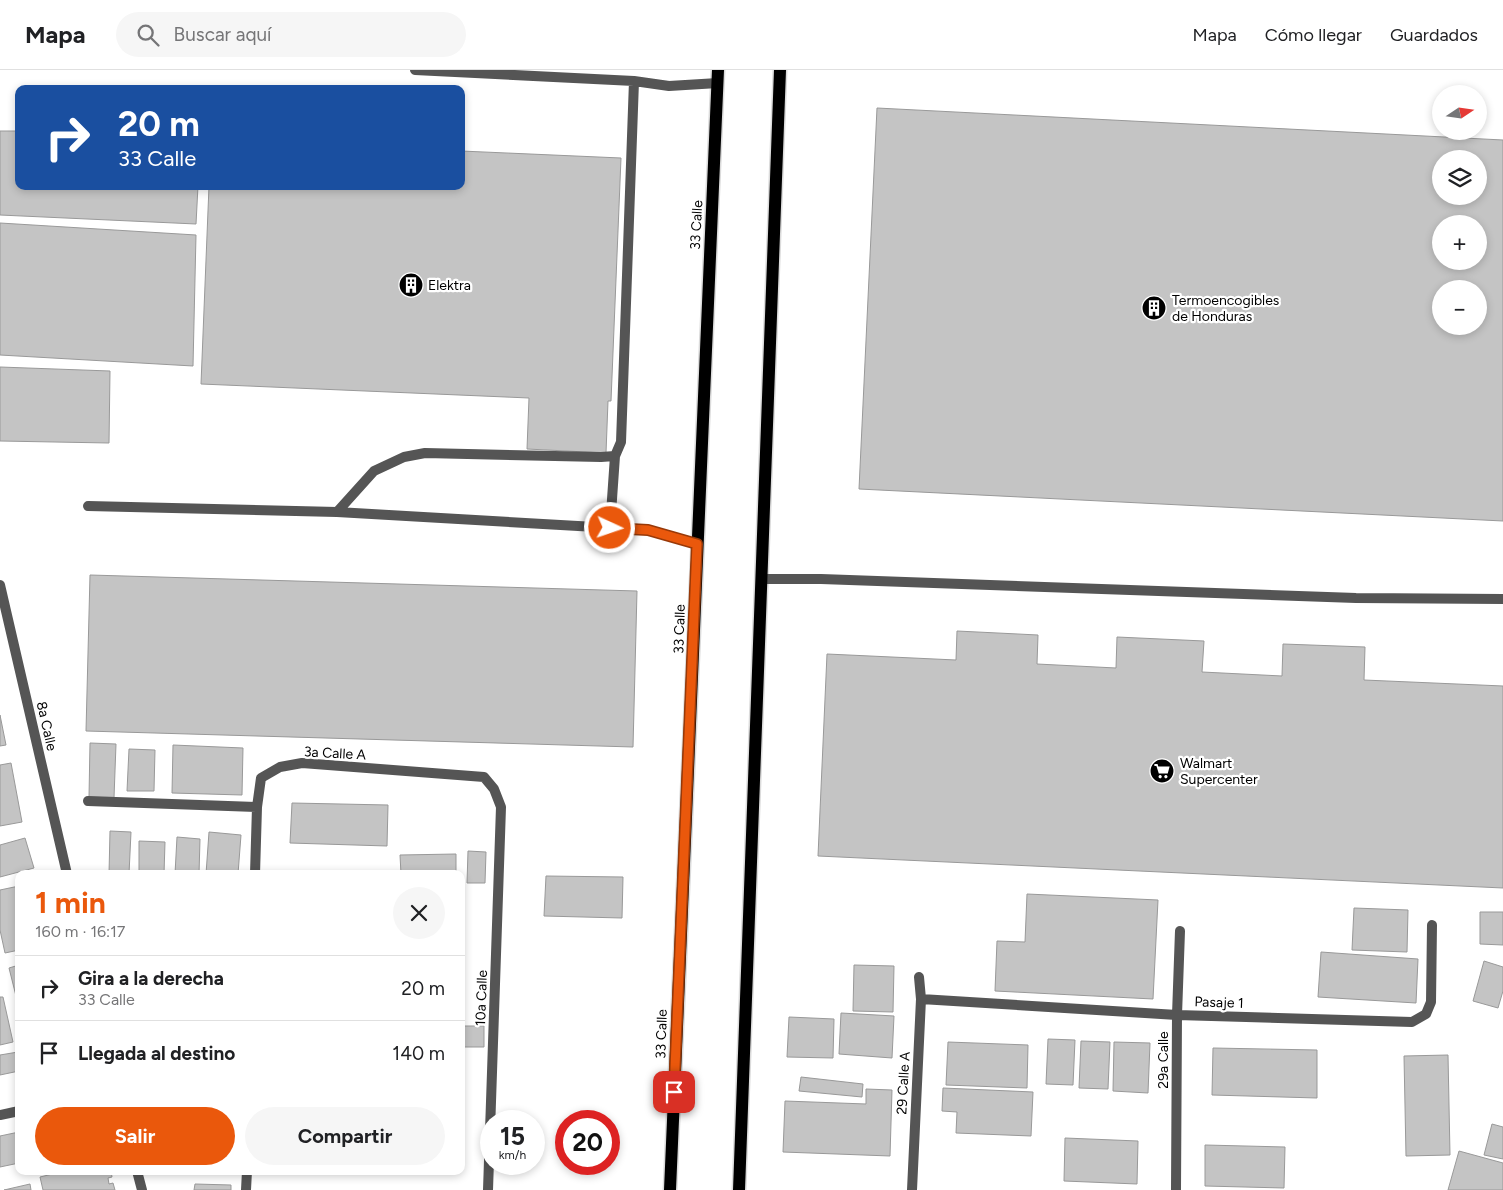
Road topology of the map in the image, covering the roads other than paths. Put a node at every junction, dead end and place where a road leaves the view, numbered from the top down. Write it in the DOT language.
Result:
graph roads {
  1 [pos="415,70"];
  2 [pos="780,70"];
  3 [pos="718,76"];
  4 [pos="634,81"];
  5 [pos="615,456"];
  6 [pos="88,506"];
  7 [pos="337,512"];
  8 [pos="610,528"];
  9 [pos="697,544"];
  10 [pos="762,579"];
  11 [pos="0,585"];
  12 [pos="1503,599"];
  13 [pos="88,802"];
  14 [pos="501,806"];
  15 [pos="257,807"];
  16 [pos="66,870"];
  17 [pos="256,870"];
  18 [pos="1432,925"];
  19 [pos="1180,930"];
  20 [pos="919,977"];
  21 [pos="921,999"];
  22 [pos="1177,1015"];
  23 [pos="15,1112"];
  24 [pos="0,1115"];
  25 [pos="139,1175"];
  26 [pos="247,1175"];
  27 [pos="142,1190"];
  28 [pos="246,1190"];
  29 [pos="488,1190"];
  30 [pos="670,1190"];
  31 [pos="739,1190"];
  32 [pos="912,1190"];
  33 [pos="1176,1190"];
  1 -- 4 [label="street"];
  2 -- 10 [label="main road"];
  3 -- 4 [label="street"];
  3 -- 9 [label="main road, 33 Calle"];
  4 -- 5 [label="street"];
  5 -- 7 [label="street"];
  5 -- 8 [label="street"];
  6 -- 7 [label="street"];
  7 -- 8 [label="street"];
  8 -- 9 [label="street"];
  9 -- 30 [label="main road, 33 Calle"];
  10 -- 12 [label="street"];
  10 -- 31 [label="main road"];
  11 -- 16 [label="street, 8a Calle"];
  13 -- 15 [label="street"];
  14 -- 15 [label="street, 3a Calle A"];
  14 -- 29 [label="street, 10a Calle"];
  15 -- 17 [label="street"];
  18 -- 22 [label="street, Pasaje 1"];
  19 -- 22 [label="street, 29a Calle"];
  20 -- 21 [label="street, 29 Calle A"];
  21 -- 22 [label="street, Pasaje 1"];
  21 -- 32 [label="street, 29 Calle A"];
  22 -- 33 [label="street, 29a Calle"];
  23 -- 24 [label="street"];
  25 -- 27 [label="street"];
  26 -- 28 [label="street"];
}
